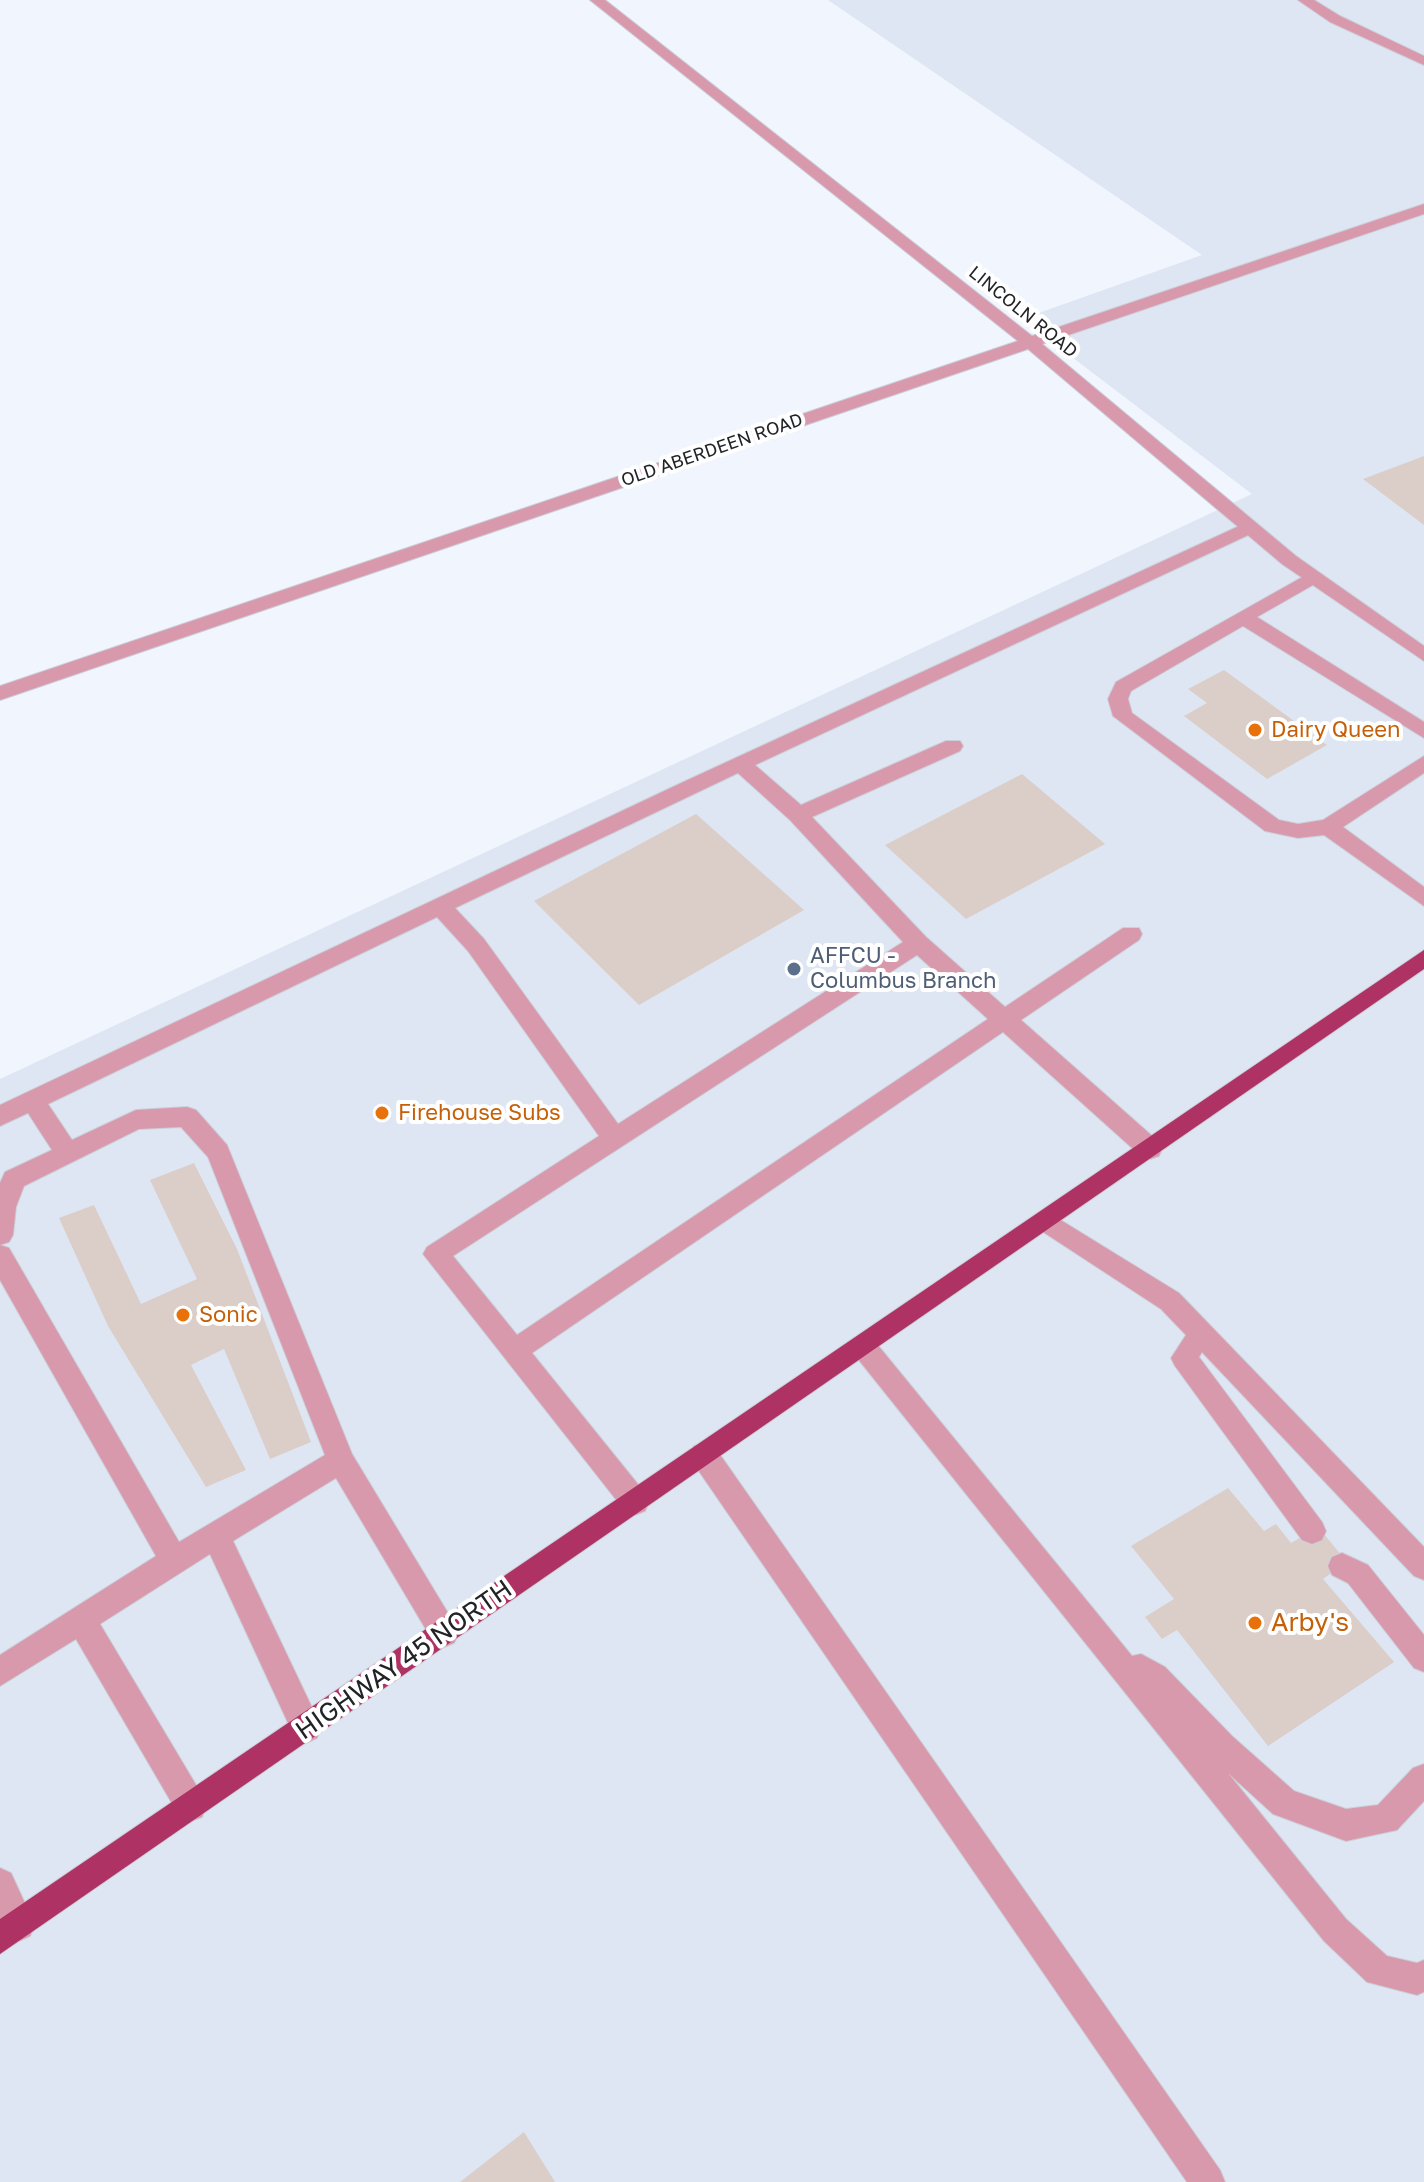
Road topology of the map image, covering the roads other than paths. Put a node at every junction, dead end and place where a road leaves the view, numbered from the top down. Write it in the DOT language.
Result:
graph roads {
  1 [pos="597,0"];
  2 [pos="1305,0"];
  3 [pos="1424,61"];
  4 [pos="1424,209"];
  5 [pos="1029,342"];
  6 [pos="1250,527"];
  7 [pos="1313,577"];
  8 [pos="1243,617"];
  9 [pos="1424,655"];
  10 [pos="0,693"];
  11 [pos="1424,731"];
  12 [pos="953,746"];
  13 [pos="1424,763"];
  14 [pos="741,764"];
  15 [pos="798,815"];
  16 [pos="1328,827"];
  17 [pos="1424,898"];
  18 [pos="441,907"];
  19 [pos="1131,934"];
  20 [pos="918,943"];
  21 [pos="1424,958"];
  22 [pos="1005,1020"];
  23 [pos="33,1101"];
  24 [pos="0,1116"];
  25 [pos="615,1139"];
  26 [pos="1150,1149"];
  27 [pos="67,1153"];
  28 [pos="1046,1221"];
  29 [pos="0,1235"];
  30 [pos="0,1256"];
  31 [pos="1204,1337"];
  32 [pos="863,1346"];
  33 [pos="514,1351"];
  34 [pos="704,1455"];
  35 [pos="341,1460"];
  36 [pos="635,1502"];
  37 [pos="1312,1531"];
  38 [pos="216,1536"];
  39 [pos="174,1560"];
  40 [pos="1342,1566"];
  41 [pos="1424,1567"];
  42 [pos="81,1620"];
  43 [pos="444,1633"];
  44 [pos="1424,1658"];
  45 [pos="1126,1671"];
  46 [pos="0,1672"];
  47 [pos="306,1728"];
  48 [pos="1424,1779"];
  49 [pos="191,1806"];
  50 [pos="0,1884"];
  51 [pos="10,1931"];
  52 [pos="1424,1976"];
  53 [pos="1208,2182"];
  1 -- 5 [label="street, LINCOLN ROAD"];
  2 -- 3 [label="street"];
  4 -- 5 [label="street, OLD ABERDEEN ROAD"];
  5 -- 6 [label="street, LINCOLN ROAD"];
  5 -- 10 [label="street, OLD ABERDEEN ROAD"];
  6 -- 7 [label="street, LINCOLN ROAD"];
  6 -- 14 [label="street"];
  7 -- 8 [label="street"];
  7 -- 9 [label="street, LINCOLN ROAD"];
  8 -- 11 [label="street"];
  8 -- 16 [label="street"];
  12 -- 15 [label="street"];
  13 -- 16 [label="street"];
  14 -- 15 [label="street"];
  14 -- 18 [label="street"];
  15 -- 20 [label="street"];
  16 -- 17 [label="street"];
  18 -- 23 [label="street"];
  18 -- 25 [label="street"];
  19 -- 22 [label="street"];
  20 -- 22 [label="street"];
  20 -- 25 [label="street"];
  21 -- 26 [label="highway, HIGHWAY 45 NORTH"];
  22 -- 26 [label="street"];
  22 -- 33 [label="street"];
  23 -- 24 [label="street"];
  23 -- 27 [label="street"];
  25 -- 33 [label="street"];
  26 -- 28 [label="highway, HIGHWAY 45 NORTH"];
  27 -- 29 [label="street"];
  27 -- 35 [label="street"];
  28 -- 31 [label="street"];
  28 -- 32 [label="highway, HIGHWAY 45 NORTH"];
  30 -- 39 [label="street"];
  31 -- 37 [label="street"];
  31 -- 41 [label="street"];
  32 -- 34 [label="highway, HIGHWAY 45 NORTH"];
  32 -- 45 [label="street"];
  33 -- 36 [label="street"];
  34 -- 36 [label="highway, HIGHWAY 45 NORTH"];
  34 -- 53 [label="street"];
  35 -- 38 [label="street"];
  35 -- 43 [label="street"];
  36 -- 43 [label="highway, HIGHWAY 45 NORTH"];
  38 -- 39 [label="street"];
  38 -- 47 [label="street"];
  39 -- 42 [label="street"];
  40 -- 44 [label="street"];
  42 -- 46 [label="street"];
  42 -- 49 [label="street"];
  43 -- 47 [label="highway, HIGHWAY 45 NORTH"];
  45 -- 48 [label="street"];
  45 -- 52 [label="street"];
  47 -- 49 [label="highway, HIGHWAY 45 NORTH"];
  49 -- 51 [label="highway, HIGHWAY 45 NORTH"];
  50 -- 51 [label="street"];
}
